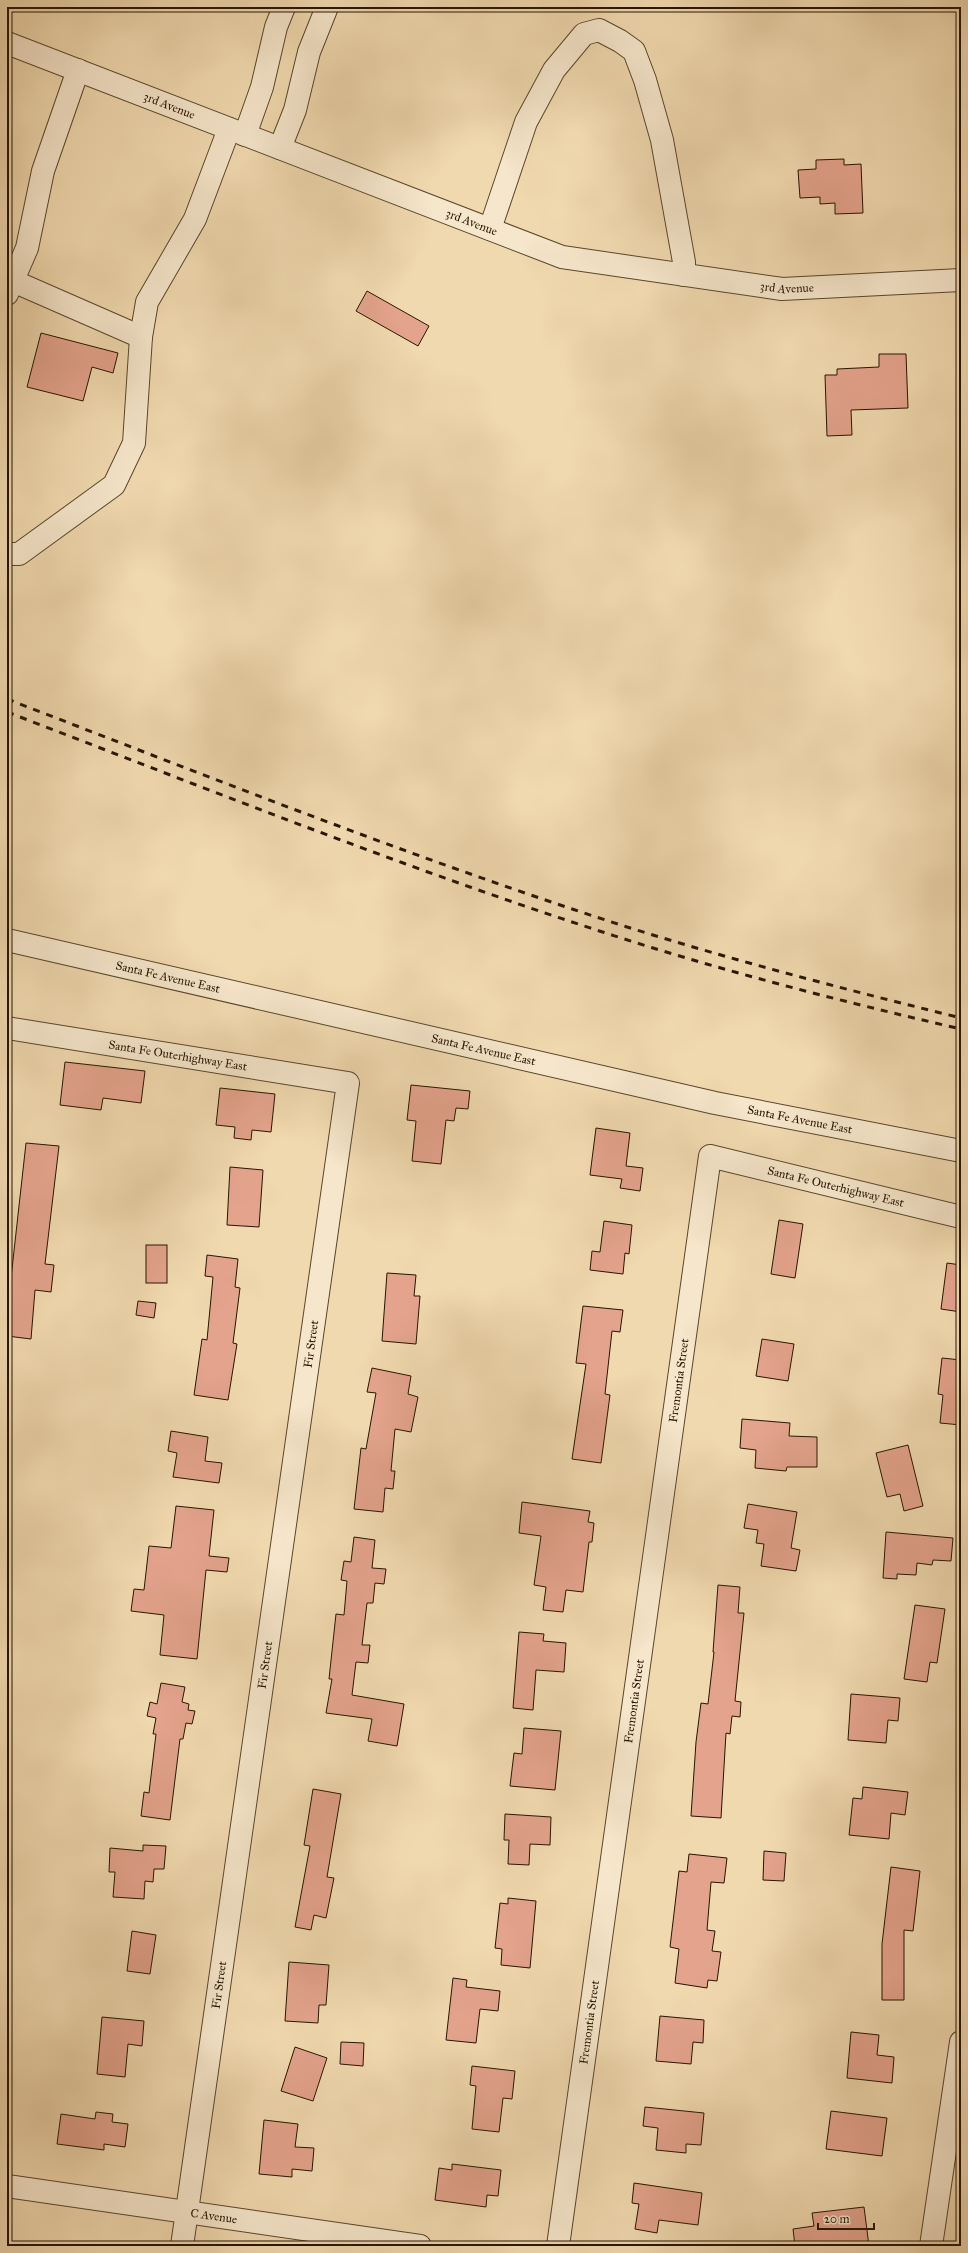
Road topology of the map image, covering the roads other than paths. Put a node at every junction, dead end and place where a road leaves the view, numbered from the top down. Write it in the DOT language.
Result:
graph roads {
  1 [pos="284,7"];
  2 [pos="327,7"];
  3 [pos="7,43"];
  4 [pos="78,70"];
  5 [pos="237,132"];
  6 [pos="280,148"];
  7 [pos="490,229"];
  8 [pos="684,275"];
  9 [pos="961,280"];
  10 [pos="10,288"];
  11 [pos="141,337"];
  12 [pos="7,554"];
  13 [pos="7,940"];
  14 [pos="7,1028"];
  15 [pos="348,1083"];
  16 [pos="961,1151"];
  17 [pos="710,1156"];
  18 [pos="961,1217"];
  19 [pos="961,2042"];
  20 [pos="7,2186"];
  21 [pos="187,2211"];
  22 [pos="182,2246"];
  23 [pos="420,2246"];
  24 [pos="558,2246"];
  25 [pos="931,2246"];
  1 -- 5 [label="street"];
  2 -- 6 [label="street"];
  3 -- 4 [label="street, 3rd Avenue"];
  4 -- 5 [label="street, 3rd Avenue"];
  4 -- 10 [label="street"];
  5 -- 6 [label="street, 3rd Avenue"];
  5 -- 11 [label="street"];
  6 -- 7 [label="street, 3rd Avenue"];
  7 -- 8 [label="street, 3rd Avenue"];
  7 -- 8 [label="street"];
  8 -- 9 [label="street, 3rd Avenue"];
  10 -- 11 [label="street"];
  11 -- 12 [label="street"];
  13 -- 16 [label="street, Santa Fe Avenue East"];
  14 -- 15 [label="street, Santa Fe Outerhighway East"];
  15 -- 21 [label="street, Fir Street"];
  17 -- 18 [label="street, Santa Fe Outerhighway East"];
  17 -- 24 [label="street, Fremontia Street"];
  19 -- 25 [label="street"];
  20 -- 21 [label="street, C Avenue"];
  21 -- 22 [label="street, Fir Street"];
  21 -- 23 [label="street, C Avenue"];
}
